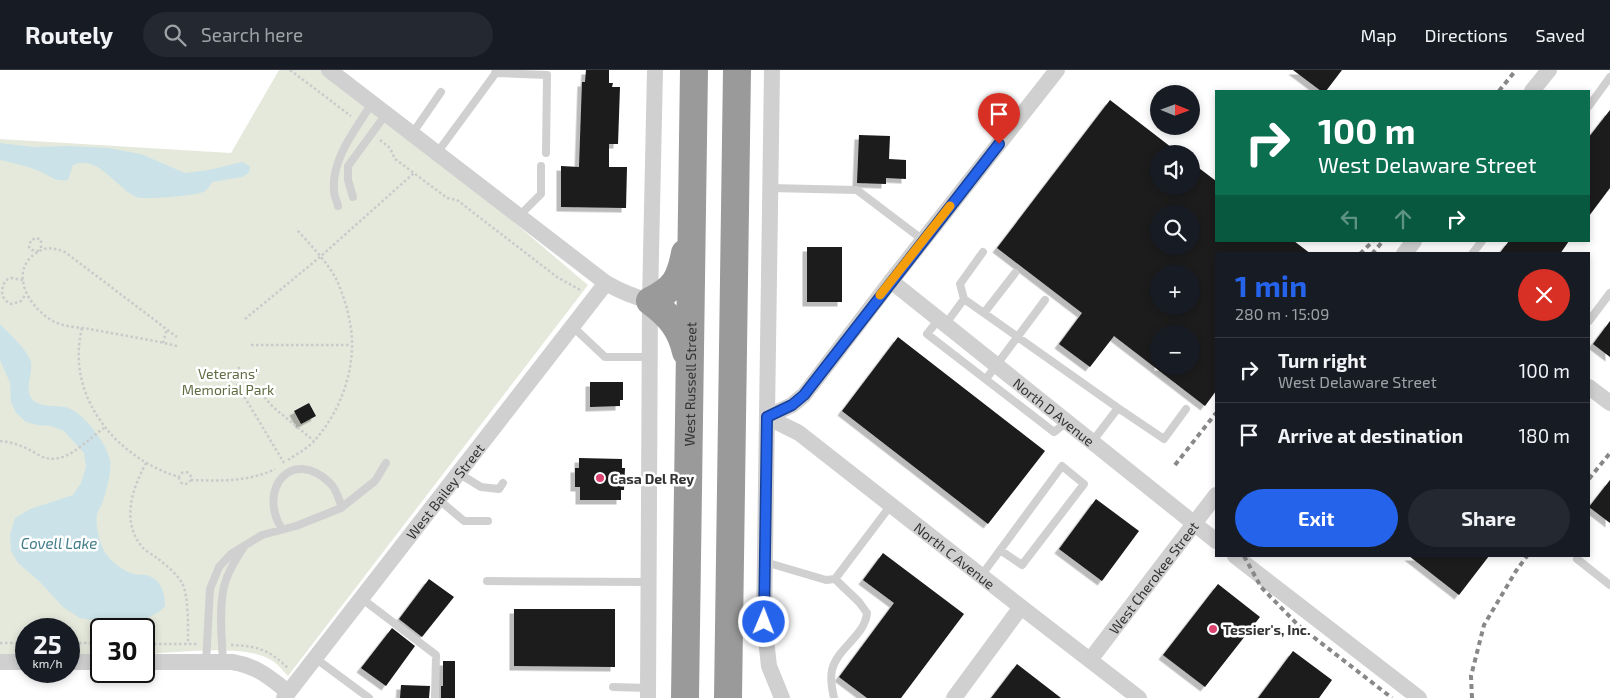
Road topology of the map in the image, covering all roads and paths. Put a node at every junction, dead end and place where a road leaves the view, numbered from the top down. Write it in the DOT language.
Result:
graph roads {
  1 [pos="290,70"];
  2 [pos="655,70"];
  3 [pos="694,70"];
  4 [pos="737,70"];
  5 [pos="772,70"];
  6 [pos="1057,70"];
  7 [pos="1549,70"];
  8 [pos="333,71"];
  9 [pos="497,72"];
  10 [pos="1610,77"];
  11 [pos="1533,90"];
  12 [pos="441,92"];
  13 [pos="372,103"];
  14 [pos="1590,105"];
  15 [pos="386,114"];
  16 [pos="360,123"];
  17 [pos="372,133"];
  18 [pos="412,134"];
  19 [pos="546,153"];
  20 [pos="438,154"];
  21 [pos="541,166"];
  22 [pos="414,173"];
  23 [pos="770,188"];
  24 [pos="692,193"];
  25 [pos="353,197"];
  26 [pos="338,206"];
  27 [pos="520,216"];
  28 [pos="296,229"];
  29 [pos="923,240"];
  30 [pos="1481,242"];
  31 [pos="40,250"];
  32 [pos="983,252"];
  33 [pos="1474,252"];
  34 [pos="320,257"];
  35 [pos="1015,273"];
  36 [pos="23,280"];
  37 [pos="891,281"];
  38 [pos="606,283"];
  39 [pos="1610,293"];
  40 [pos="26,294"];
  41 [pos="593,299"];
  42 [pos="964,299"];
  43 [pos="1045,300"];
  44 [pos="650,301"];
  45 [pos="984,313"];
  46 [pos="245,318"];
  47 [pos="1590,320"];
  48 [pos="942,322"];
  49 [pos="572,326"];
  50 [pos="82,328"];
  51 [pos="167,329"];
  52 [pos="177,336"];
  53 [pos="1018,337"];
  54 [pos="163,343"];
  55 [pos="251,345"];
  56 [pos="351,345"];
  57 [pos="177,346"];
  58 [pos="650,357"];
  59 [pos="996,365"];
  60 [pos="238,366"];
  61 [pos="229,371"];
  62 [pos="689,376"];
  63 [pos="986,379"];
  64 [pos="1590,388"];
  65 [pos="1610,404"];
  66 [pos="1118,408"];
  67 [pos="1186,409"];
  68 [pos="767,417"];
  69 [pos="1067,422"];
  70 [pos="104,428"];
  71 [pos="314,441"];
  72 [pos="0,442"];
  73 [pos="1092,442"];
  74 [pos="146,463"];
  75 [pos="284,463"];
  76 [pos="386,463"];
  77 [pos="458,473"];
  78 [pos="179,477"];
  79 [pos="191,480"];
  80 [pos="503,483"];
  81 [pos="1215,496"];
  82 [pos="438,499"];
  83 [pos="891,505"];
  84 [pos="342,507"];
  85 [pos="488,521"];
  86 [pos="1194,524"];
  87 [pos="282,530"];
  88 [pos="1215,540"];
  89 [pos="246,546"];
  90 [pos="1000,550"];
  91 [pos="1237,557"];
  92 [pos="1577,559"];
  93 [pos="765,562"];
  94 [pos="981,576"];
  95 [pos="835,579"];
  96 [pos="487,582"];
  97 [pos="649,582"];
  98 [pos="1610,585"];
  99 [pos="361,598"];
  100 [pos="1021,607"];
  101 [pos="0,642"];
  102 [pos="15,643"];
  103 [pos="188,644"];
  104 [pos="315,658"];
  105 [pos="1090,660"];
  106 [pos="0,662"];
  107 [pos="15,662"];
  108 [pos="155,662"];
  109 [pos="206,662"];
  110 [pos="223,662"];
  111 [pos="614,687"];
  112 [pos="648,693"];
  113 [pos="286,695"];
  114 [pos="368,698"];
  115 [pos="435,698"];
  116 [pos="685,698"];
  117 [pos="728,698"];
  118 [pos="782,698"];
  119 [pos="834,698"];
  120 [pos="954,698"];
  121 [pos="1139,698"];
  122 [pos="1419,698"];
  1 -- 16 [label="path"];
  2 -- 44 [label="street"];
  3 -- 24 [label="highway, West Russell Street"];
  4 -- 117 [label="highway"];
  5 -- 23 [label="street"];
  6 -- 29 [label="street"];
  7 -- 11 [label="street"];
  8 -- 13 [label="street"];
  9 -- 19 [label="lane"];
  9 -- 20 [label="lane"];
  10 -- 14 [label="lane"];
  12 -- 18 [label="lane"];
  13 -- 15 [label="street"];
  13 -- 16 [label="lane"];
  15 -- 17 [label="lane"];
  15 -- 18 [label="street"];
  16 -- 26 [label="lane"];
  17 -- 22 [label="path"];
  17 -- 25 [label="lane"];
  18 -- 20 [label="street"];
  20 -- 27 [label="street"];
  21 -- 27 [label="lane"];
  22 -- 34 [label="path"];
  22 -- 41 [label="path"];
  23 -- 29 [label="lane"];
  23 -- 68 [label="street"];
  24 -- 44 [label="highway"];
  24 -- 62 [label="highway, West Russell Street"];
  27 -- 38 [label="street"];
  28 -- 34 [label="path"];
  29 -- 37 [label="street"];
  30 -- 33 [label="lane"];
  31 -- 31 [label="path"];
  31 -- 36 [label="path"];
  31 -- 51 [label="path"];
  32 -- 42 [label="lane"];
  34 -- 46 [label="path"];
  34 -- 56 [label="path"];
  35 -- 45 [label="lane"];
  36 -- 40 [label="path"];
  36 -- 40 [label="path"];
  37 -- 48 [label="street, North D Avenue"];
  37 -- 68 [label="street"];
  38 -- 41 [label="street, West Bailey Street"];
  38 -- 44 [label="street"];
  39 -- 47 [label="lane"];
  40 -- 50 [label="path"];
  41 -- 49 [label="street, West Bailey Street"];
  42 -- 45 [label="lane"];
  42 -- 48 [label="lane"];
  43 -- 53 [label="lane"];
  44 -- 58 [label="street"];
  44 -- 62 [label="highway"];
  45 -- 53 [label="lane"];
  48 -- 59 [label="street, North D Avenue"];
  48 -- 63 [label="lane"];
  49 -- 58 [label="lane"];
  49 -- 77 [label="street, West Bailey Street"];
  50 -- 54 [label="path"];
  50 -- 70 [label="path"];
  51 -- 52 [label="path"];
  51 -- 54 [label="path"];
  53 -- 59 [label="lane"];
  53 -- 66 [label="lane"];
  54 -- 57 [label="path"];
  55 -- 56 [label="path"];
  56 -- 71 [label="path"];
  58 -- 97 [label="street"];
  59 -- 63 [label="lane"];
  59 -- 69 [label="street, North D Avenue"];
  60 -- 71 [label="path"];
  61 -- 75 [label="path"];
  62 -- 116 [label="highway, West Russell Street"];
  63 -- 69 [label="lane"];
  64 -- 65 [label="street"];
  66 -- 67 [label="lane"];
  66 -- 73 [label="lane"];
  68 -- 83 [label="street, North C Avenue"];
  68 -- 93 [label="street"];
  69 -- 73 [label="street, North D Avenue"];
  70 -- 72 [label="path"];
  70 -- 74 [label="path"];
  71 -- 75 [label="path"];
  73 -- 86 [label="street, North D Avenue"];
  74 -- 78 [label="path"];
  74 -- 103 [label="path"];
  75 -- 79 [label="path"];
  76 -- 84 [label="lane"];
  77 -- 80 [label="lane"];
  77 -- 82 [label="street, West Bailey Street"];
  78 -- 79 [label="path"];
  78 -- 79 [label="path"];
  81 -- 86 [label="street, West Cherokee Street"];
  82 -- 85 [label="lane"];
  82 -- 99 [label="street, West Bailey Street"];
  83 -- 94 [label="street, North C Avenue"];
  83 -- 95 [label="lane"];
  84 -- 87 [label="lane"];
  84 -- 87 [label="lane"];
  86 -- 88 [label="street, North D Avenue"];
  86 -- 105 [label="street, West Cherokee Street"];
  87 -- 89 [label="lane"];
  89 -- 109 [label="lane"];
  89 -- 110 [label="lane"];
  90 -- 90 [label="lane"];
  90 -- 94 [label="lane"];
  91 -- 122 [label="street"];
  92 -- 98 [label="lane"];
  93 -- 95 [label="lane"];
  93 -- 118 [label="street"];
  94 -- 100 [label="street, North C Avenue"];
  95 -- 119 [label="lane"];
  96 -- 97 [label="lane"];
  97 -- 112 [label="street"];
  99 -- 104 [label="street, West Bailey Street"];
  99 -- 115 [label="lane"];
  100 -- 105 [label="street, North C Avenue"];
  100 -- 120 [label="street"];
  101 -- 102 [label="path"];
  104 -- 113 [label="street, West Bailey Street"];
  104 -- 114 [label="lane"];
  105 -- 121 [label="street, North C Avenue"];
  106 -- 107 [label="street"];
  108 -- 109 [label="street"];
  109 -- 110 [label="street"];
  110 -- 113 [label="street"];
  111 -- 112 [label="lane"];
}
